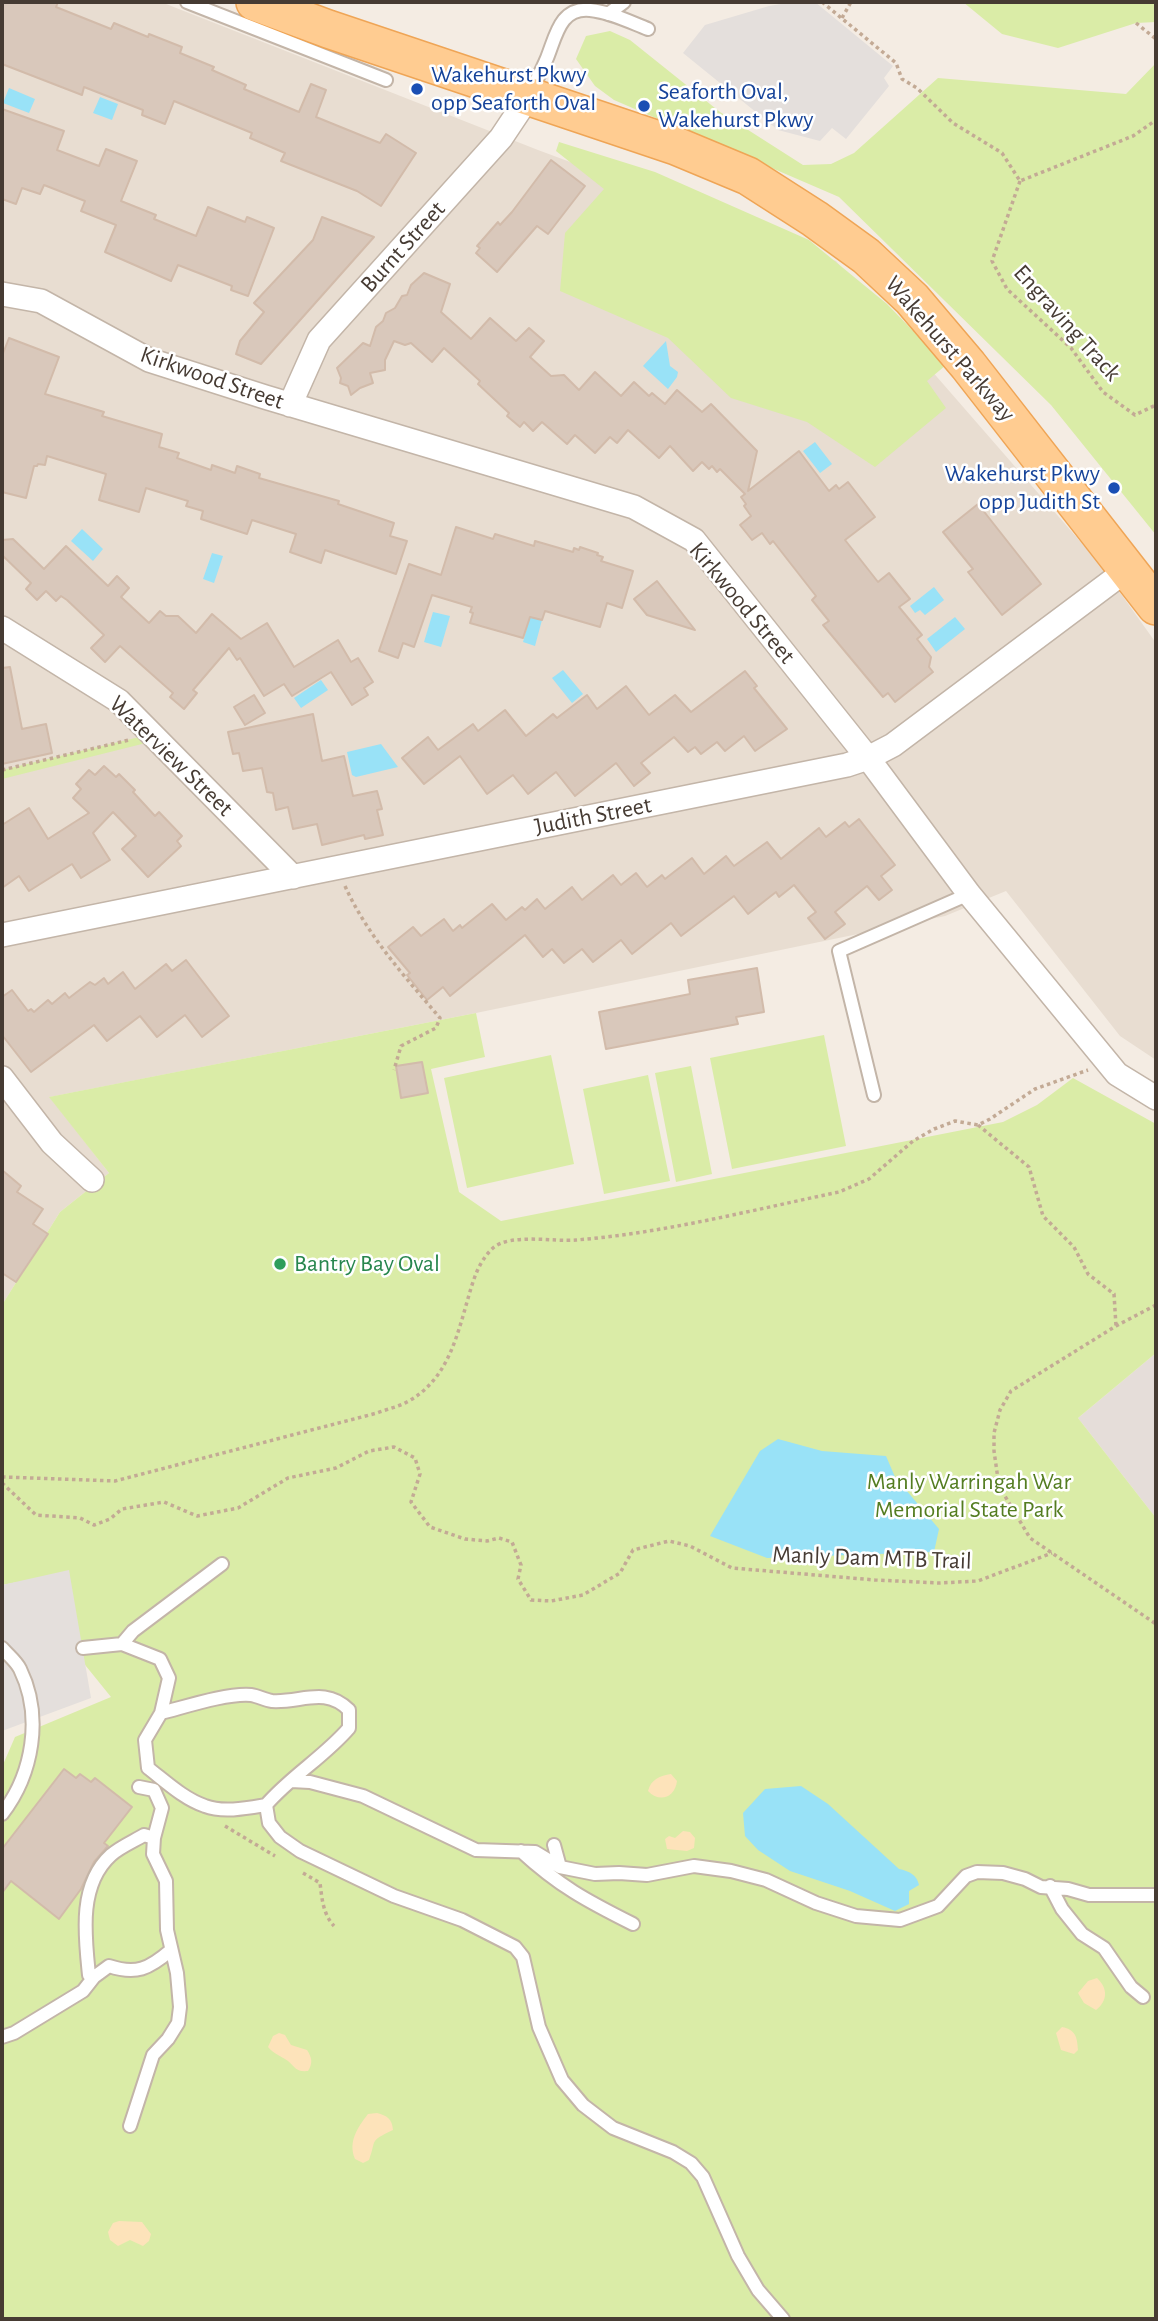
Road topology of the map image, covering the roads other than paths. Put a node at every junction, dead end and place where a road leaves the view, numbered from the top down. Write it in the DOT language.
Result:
graph roads {
  1 [pos="187,2"];
  2 [pos="255,2"];
  3 [pos="624,2"];
  4 [pos="608,14"];
  5 [pos="648,29"];
  6 [pos="386,80"];
  7 [pos="529,96"];
  8 [pos="2,294"];
  9 [pos="290,405"];
  10 [pos="1128,569"];
  11 [pos="1156,606"];
  12 [pos="2,628"];
  13 [pos="868,758"];
  14 [pos="293,877"];
  15 [pos="969,894"];
  16 [pos="2,935"];
  17 [pos="2,1078"];
  18 [pos="874,1096"];
  19 [pos="1156,1098"];
  20 [pos="92,1180"];
  21 [pos="222,1564"];
  22 [pos="122,1644"];
  23 [pos="2,1648"];
  24 [pos="83,1648"];
  25 [pos="160,1713"];
  26 [pos="291,1781"];
  27 [pos="139,1787"];
  28 [pos="266,1805"];
  29 [pos="2,1814"];
  30 [pos="154,1838"];
  31 [pos="554,1845"];
  32 [pos="521,1852"];
  33 [pos="560,1867"];
  34 [pos="1050,1886"];
  35 [pos="1156,1895"];
  36 [pos="632,1924"];
  37 [pos="171,1950"];
  38 [pos="94,1977"];
  39 [pos="1143,1997"];
  40 [pos="2,2038"];
  41 [pos="130,2126"];
  42 [pos="783,2319"];
  1 -- 6 [label="lane"];
  2 -- 7 [label="main road, Wakehurst Parkway"];
  3 -- 4 [label="lane"];
  4 -- 5 [label="lane"];
  4 -- 7 [label="lane"];
  7 -- 9 [label="street, Burnt Street"];
  7 -- 10 [label="main road, Wakehurst Parkway"];
  8 -- 9 [label="street, Kirkwood Street"];
  9 -- 13 [label="street, Kirkwood Street"];
  10 -- 11 [label="main road, Wakehurst Parkway"];
  10 -- 13 [label="street, Judith Street"];
  12 -- 14 [label="street, Waterview Street"];
  13 -- 14 [label="street, Judith Street"];
  13 -- 15 [label="street, Kirkwood Street"];
  14 -- 16 [label="street, Judith Street"];
  15 -- 18 [label="lane"];
  15 -- 19 [label="street, Kirkwood Street"];
  17 -- 20 [label="street"];
  21 -- 22 [label="lane"];
  22 -- 24 [label="lane"];
  22 -- 25 [label="lane"];
  23 -- 29 [label="lane"];
  25 -- 26 [label="lane"];
  25 -- 28 [label="lane"];
  26 -- 28 [label="lane"];
  26 -- 32 [label="lane"];
  27 -- 30 [label="lane"];
  28 -- 42 [label="lane"];
  30 -- 37 [label="lane"];
  30 -- 38 [label="lane"];
  31 -- 33 [label="lane"];
  32 -- 33 [label="lane"];
  32 -- 36 [label="lane"];
  33 -- 34 [label="lane"];
  34 -- 35 [label="lane"];
  34 -- 39 [label="lane"];
  37 -- 38 [label="lane"];
  37 -- 41 [label="lane"];
  38 -- 40 [label="lane"];
}
